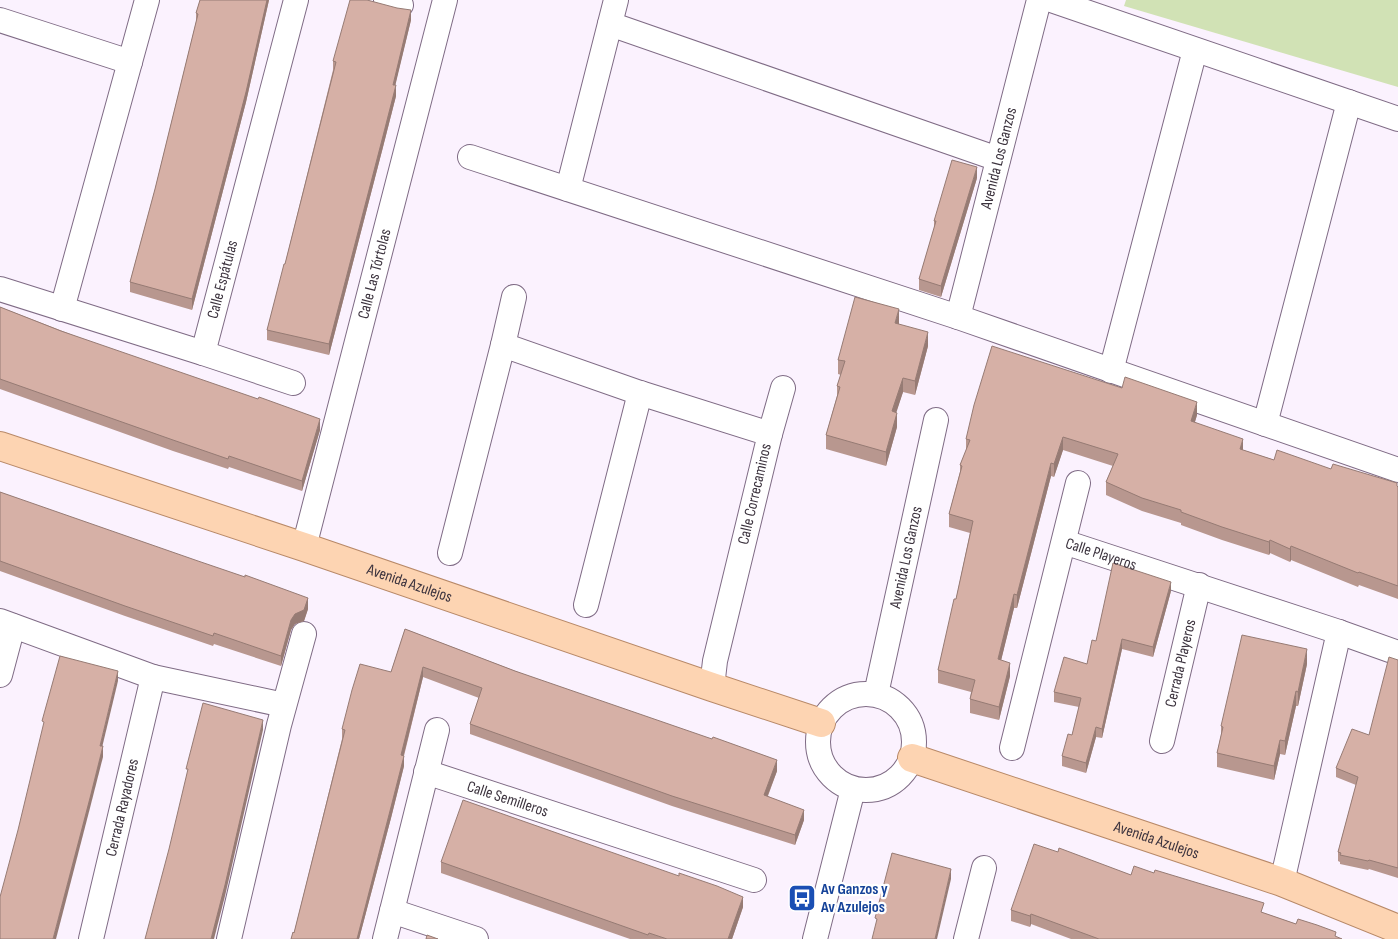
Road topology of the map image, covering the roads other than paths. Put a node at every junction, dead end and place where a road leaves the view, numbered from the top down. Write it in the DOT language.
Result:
graph roads {
  1 [pos="146,0"];
  2 [pos="296,0"];
  3 [pos="445,0"];
  4 [pos="616,0"];
  5 [pos="1039,0"];
  6 [pos="1051,0"];
  7 [pos="0,20"];
  8 [pos="610,24"];
  9 [pos="1195,50"];
  10 [pos="130,62"];
  11 [pos="1349,102"];
  12 [pos="1398,120"];
  13 [pos="470,157"];
  14 [pos="998,159"];
  15 [pos="568,189"];
  16 [pos="0,289"];
  17 [pos="514,297"];
  18 [pos="62,309"];
  19 [pos="958,317"];
  20 [pos="503,345"];
  21 [pos="203,353"];
  22 [pos="1111,371"];
  23 [pos="294,383"];
  24 [pos="783,388"];
  25 [pos="640,393"];
  26 [pos="936,420"];
  27 [pos="1265,424"];
  28 [pos="770,434"];
  29 [pos="0,446"];
  30 [pos="1398,470"];
  31 [pos="1078,483"];
  32 [pos="1064,542"];
  33 [pos="304,547"];
  34 [pos="450,553"];
  35 [pos="1199,585"];
  36 [pos="586,604"];
  37 [pos="6,624"];
  38 [pos="1339,632"];
  39 [pos="304,634"];
  40 [pos="1398,653"];
  41 [pos="0,675"];
  42 [pos="153,677"];
  43 [pos="712,687"];
  44 [pos="876,694"];
  45 [pos="284,705"];
  46 [pos="821,723"];
  47 [pos="437,730"];
  48 [pos="1162,741"];
  49 [pos="1012,748"];
  50 [pos="912,758"];
  51 [pos="426,772"];
  52 [pos="853,789"];
  53 [pos="984,868"];
  54 [pos="754,880"];
  55 [pos="1282,882"];
  56 [pos="392,911"];
  57 [pos="1398,929"];
  58 [pos="91,939"];
  59 [pos="229,939"];
  60 [pos="385,939"];
  61 [pos="476,939"];
  62 [pos="815,939"];
  63 [pos="966,939"];
  1 -- 10 [label="street"];
  2 -- 21 [label="street, Calle Espátulas"];
  3 -- 33 [label="street, Calle Las Tórtolas"];
  4 -- 8 [label="street"];
  5 -- 14 [label="street, Avenida Los Ganzos"];
  6 -- 9 [label="street"];
  7 -- 10 [label="street"];
  8 -- 14 [label="street"];
  8 -- 15 [label="street"];
  9 -- 11 [label="street"];
  9 -- 22 [label="street"];
  10 -- 18 [label="street"];
  11 -- 12 [label="street"];
  11 -- 27 [label="street"];
  13 -- 15 [label="street"];
  14 -- 19 [label="street, Avenida Los Ganzos"];
  15 -- 19 [label="street"];
  16 -- 18 [label="street"];
  17 -- 20 [label="street"];
  18 -- 21 [label="street"];
  19 -- 22 [label="street"];
  20 -- 25 [label="street, Calle Correcaminos"];
  20 -- 34 [label="street"];
  21 -- 23 [label="street"];
  22 -- 27 [label="street"];
  24 -- 28 [label="street"];
  25 -- 28 [label="street, Calle Correcaminos"];
  25 -- 36 [label="street"];
  26 -- 44 [label="street, Avenida Los Ganzos"];
  27 -- 30 [label="street"];
  28 -- 43 [label="street, Calle Correcaminos"];
  29 -- 33 [label="main road, Avenida Azulejos"];
  31 -- 32 [label="street"];
  32 -- 35 [label="street, Calle Playeros"];
  32 -- 49 [label="street, Calle Playeros"];
  33 -- 43 [label="main road, Avenida Azulejos"];
  35 -- 38 [label="street, Calle Playeros"];
  35 -- 48 [label="street, Cerrada Playeros"];
  37 -- 41 [label="street"];
  37 -- 42 [label="street"];
  38 -- 40 [label="street, Calle Playeros"];
  38 -- 55 [label="street"];
  39 -- 45 [label="street"];
  42 -- 45 [label="street"];
  42 -- 58 [label="street, Cerrada Rayadores"];
  43 -- 46 [label="main road, Avenida Azulejos"];
  44 -- 46 [label="street"];
  44 -- 50 [label="street"];
  45 -- 59 [label="street"];
  46 -- 52 [label="street"];
  47 -- 51 [label="street"];
  50 -- 52 [label="street"];
  50 -- 55 [label="main road, Avenida Azulejos"];
  51 -- 54 [label="street, Calle Semilleros"];
  51 -- 56 [label="street"];
  52 -- 62 [label="street"];
  53 -- 63 [label="street"];
  55 -- 57 [label="main road, Avenida Azulejos"];
  56 -- 60 [label="street"];
  56 -- 61 [label="street"];
}
